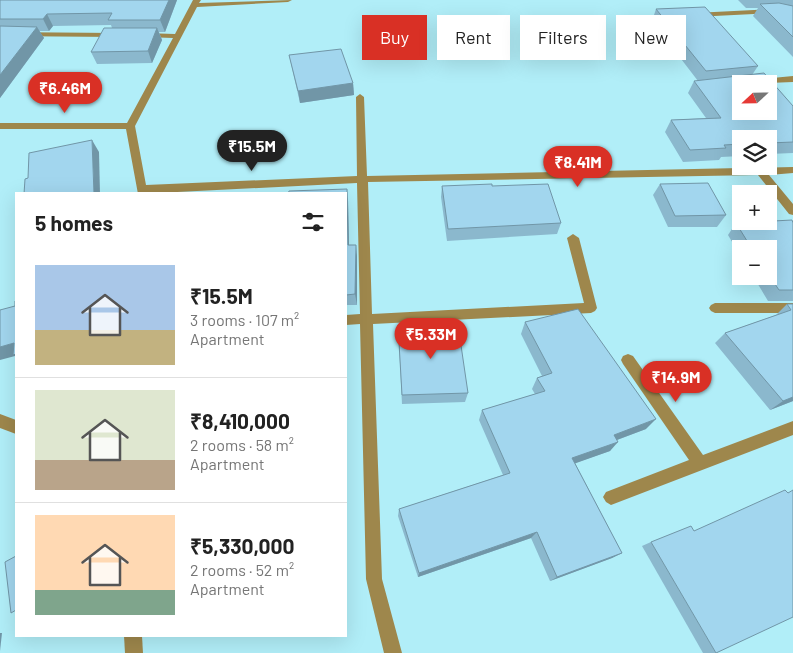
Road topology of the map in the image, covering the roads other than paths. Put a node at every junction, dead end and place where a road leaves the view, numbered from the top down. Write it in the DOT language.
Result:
graph roads {
  1 [pos="288,0"];
  2 [pos="196,3"];
  3 [pos="793,15"];
  4 [pos="686,16"];
  5 [pos="0,34"];
  6 [pos="129,35"];
  7 [pos="139,35"];
  8 [pos="179,36"];
  9 [pos="793,79"];
  10 [pos="778,80"];
  11 [pos="360,97"];
  12 [pos="0,126"];
  13 [pos="130,126"];
  14 [pos="793,170"];
  15 [pos="777,171"];
  16 [pos="732,173"];
  17 [pos="763,175"];
  18 [pos="362,179"];
  19 [pos="143,191"];
  20 [pos="793,211"];
  21 [pos="573,238"];
  22 [pos="715,308"];
  23 [pos="793,308"];
  24 [pos="347,320"];
  25 [pos="366,320"];
  26 [pos="628,360"];
  27 [pos="0,421"];
  28 [pos="15,427"];
  29 [pos="793,428"];
  30 [pos="701,464"];
  31 [pos="611,497"];
  32 [pos="133,637"];
  33 [pos="134,653"];
  34 [pos="393,653"];
  1 -- 2 [label="street"];
  2 -- 8 [label="street"];
  3 -- 4 [label="street"];
  5 -- 6 [label="street"];
  7 -- 8 [label="street"];
  8 -- 13 [label="street"];
  9 -- 10 [label="street"];
  11 -- 18 [label="street"];
  12 -- 13 [label="street"];
  13 -- 19 [label="street"];
  14 -- 15 [label="street"];
  16 -- 18 [label="street"];
  17 -- 20 [label="street"];
  18 -- 19 [label="street"];
  18 -- 25 [label="street"];
  21 -- 25 [label="street"];
  22 -- 23 [label="street"];
  24 -- 25 [label="street"];
  25 -- 34 [label="street"];
  26 -- 30 [label="street"];
  27 -- 28 [label="street"];
  29 -- 30 [label="street"];
  30 -- 31 [label="street"];
  32 -- 33 [label="street"];
}
